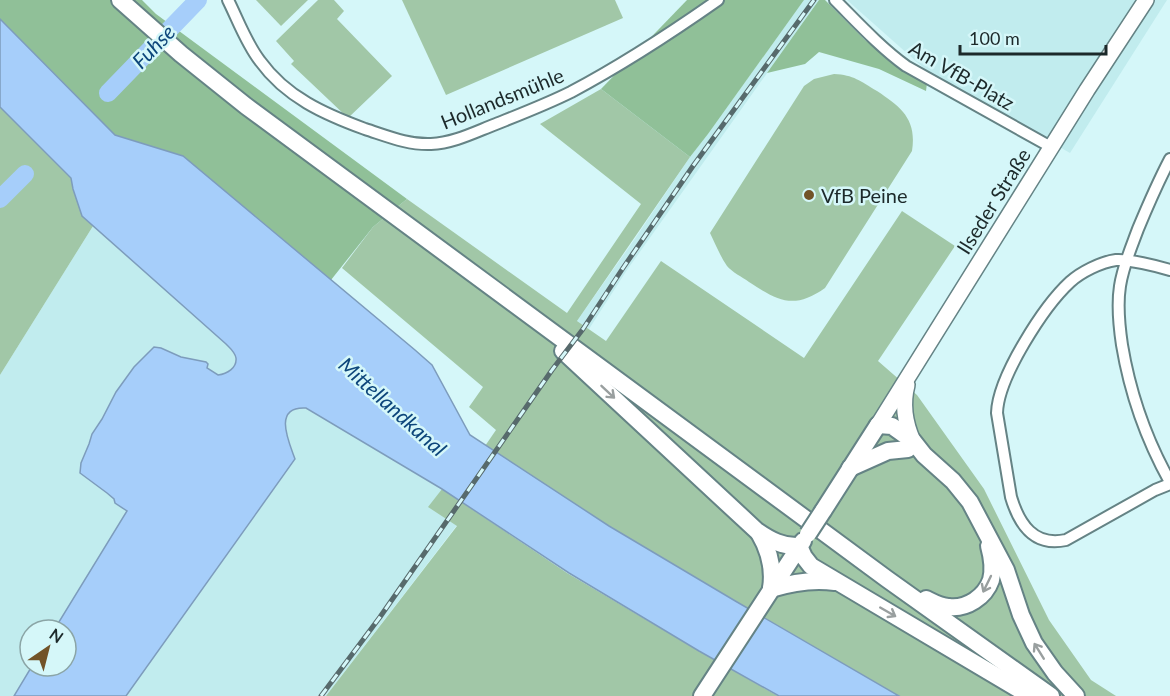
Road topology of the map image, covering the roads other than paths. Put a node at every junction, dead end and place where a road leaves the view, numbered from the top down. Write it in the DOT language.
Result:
graph roads {
  1 [pos="120,0"];
  2 [pos="718,0"];
  3 [pos="835,0"];
  4 [pos="1146,0"];
  5 [pos="229,1"];
  6 [pos="1051,147"];
  7 [pos="1170,159"];
  8 [pos="1126,260"];
  9 [pos="1170,270"];
  10 [pos="503,295"];
  11 [pos="909,376"];
  12 [pos="878,425"];
  13 [pos="910,445"];
  14 [pos="849,469"];
  15 [pos="1170,483"];
  16 [pos="984,528"];
  17 [pos="758,531"];
  18 [pos="803,540"];
  19 [pos="887,579"];
  20 [pos="837,583"];
  21 [pos="771,589"];
  22 [pos="702,696"];
  23 [pos="1030,696"];
  24 [pos="1051,696"];
  25 [pos="1076,696"];
  1 -- 10 [label="main road"];
  2 -- 5 [label="street, Hollandsmühle"];
  3 -- 6 [label="street, Am VfB-Platz"];
  4 -- 6 [label="street, Ilseder Straße"];
  6 -- 11 [label="street, Ilseder Straße"];
  7 -- 8 [label="street"];
  8 -- 9 [label="street"];
  8 -- 15 [label="street"];
  8 -- 15 [label="street"];
  10 -- 17 [label="main road, one-way"];
  10 -- 19 [label="main road"];
  11 -- 12 [label="street, Ilseder Straße"];
  11 -- 13 [label="street"];
  12 -- 13 [label="main road"];
  12 -- 14 [label="main road"];
  13 -- 14 [label="main road"];
  13 -- 16 [label="main road"];
  14 -- 18 [label="main road, bridge"];
  16 -- 19 [label="main road, one-way"];
  25 -- 16 [label="main road, one-way"];
  17 -- 18 [label="main road"];
  17 -- 21 [label="main road"];
  18 -- 20 [label="main road"];
  18 -- 21 [label="main road"];
  19 -- 24 [label="main road"];
  20 -- 21 [label="main road"];
  20 -- 23 [label="main road, one-way"];
  21 -- 22 [label="main road"];
}
